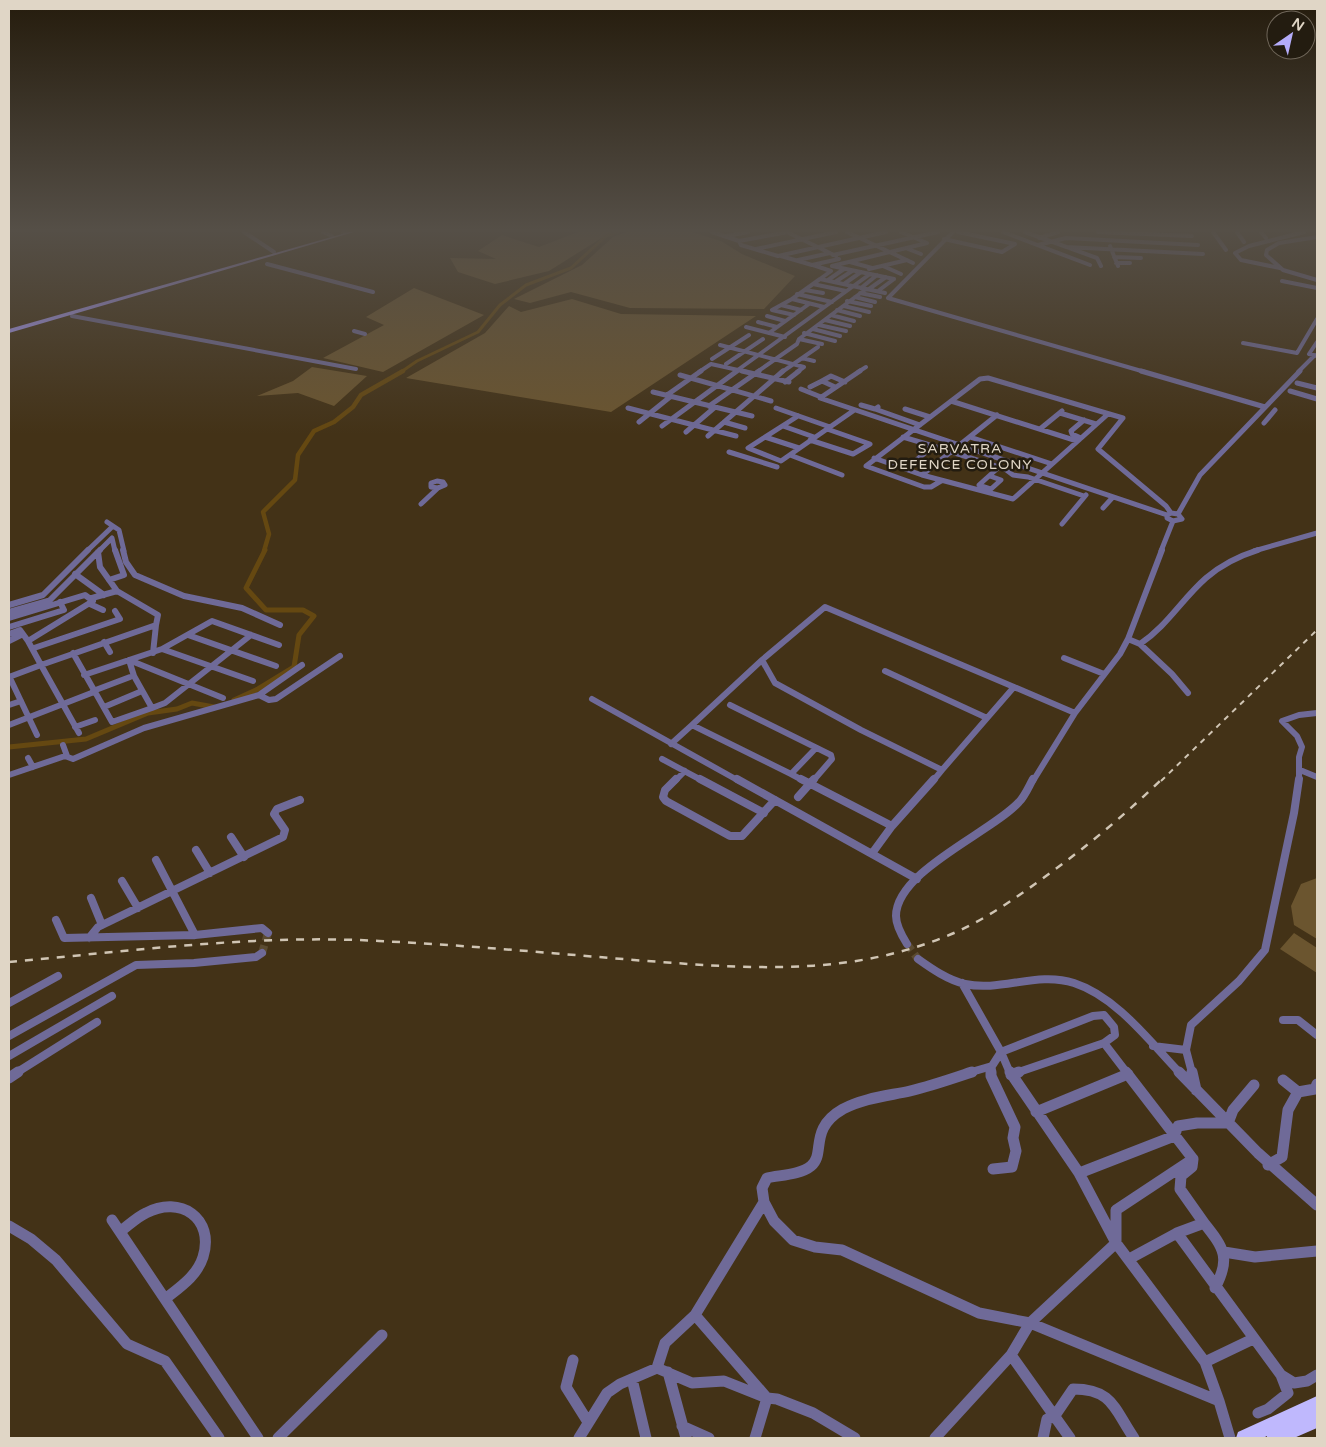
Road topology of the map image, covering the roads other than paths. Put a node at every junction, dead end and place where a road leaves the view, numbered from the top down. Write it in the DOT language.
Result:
graph roads {
  1 [pos="113,300"];
  2 [pos="116,300"];
  3 [pos="791,300"];
  4 [pos="794,300"];
  5 [pos="830,300"];
  6 [pos="834,300"];
  7 [pos="865,300"];
  8 [pos="893,300"];
  9 [pos="850,301"];
  10 [pos="874,302"];
  11 [pos="809,304"];
  12 [pos="781,305"];
  13 [pos="844,306"];
  14 [pos="871,306"];
  15 [pos="823,308"];
  16 [pos="801,310"];
  17 [pos="837,311"];
  18 [pos="869,312"];
  19 [pos="100,314"];
  20 [pos="794,315"];
  21 [pos="831,315"];
  22 [pos="72,316"];
  23 [pos="767,316"];
  24 [pos="860,316"];
  25 [pos="1317,319"];
  26 [pos="98,320"];
  27 [pos="825,320"];
  28 [pos="785,321"];
  29 [pos="854,321"];
  30 [pos="758,322"];
  31 [pos="818,325"];
  32 [pos="850,326"];
  33 [pos="746,327"];
  34 [pos="777,327"];
  35 [pos="812,329"];
  36 [pos="9,330"];
  37 [pos="354,331"];
  38 [pos="760,331"];
  39 [pos="846,331"];
  40 [pos="792,332"];
  41 [pos="769,333"];
  42 [pos="365,334"];
  43 [pos="775,335"];
  44 [pos="840,336"];
  45 [pos="785,337"];
  46 [pos="802,337"];
  47 [pos="764,339"];
  48 [pos="769,339"];
  49 [pos="834,341"];
  50 [pos="1317,342"];
  51 [pos="1242,343"];
  52 [pos="720,345"];
  53 [pos="729,348"];
  54 [pos="744,351"];
  55 [pos="1299,351"];
  56 [pos="810,352"];
  57 [pos="718,354"];
  58 [pos="819,354"];
  59 [pos="1314,355"];
  60 [pos="759,356"];
  61 [pos="734,358"];
  62 [pos="802,358"];
  63 [pos="776,360"];
  64 [pos="814,361"];
  65 [pos="726,364"];
  66 [pos="792,364"];
  67 [pos="866,367"];
  68 [pos="356,369"];
  69 [pos="739,370"];
  70 [pos="680,374"];
  71 [pos="755,374"];
  72 [pos="691,378"];
  73 [pos="772,379"];
  74 [pos="822,381"];
  75 [pos="845,382"];
  76 [pos="1297,383"];
  77 [pos="716,386"];
  78 [pos="810,387"];
  79 [pos="835,387"];
  80 [pos="1317,388"];
  81 [pos="801,389"];
  82 [pos="732,390"];
  83 [pos="1290,391"];
  84 [pos="653,392"];
  85 [pos="668,396"];
  86 [pos="752,396"];
  87 [pos="821,397"];
  88 [pos="1316,397"];
  89 [pos="771,400"];
  90 [pos="951,401"];
  91 [pos="693,402"];
  92 [pos="860,405"];
  93 [pos="711,407"];
  94 [pos="628,408"];
  95 [pos="776,408"];
  96 [pos="1265,408"];
  97 [pos="905,409"];
  98 [pos="1275,410"];
  99 [pos="853,411"];
  100 [pos="734,412"];
  101 [pos="648,413"];
  102 [pos="1108,414"];
  103 [pos="997,415"];
  104 [pos="752,416"];
  105 [pos="798,416"];
  106 [pos="930,417"];
  107 [pos="671,419"];
  108 [pos="639,422"];
  109 [pos="724,422"];
  110 [pos="1082,422"];
  111 [pos="1264,423"];
  112 [pos="1096,424"];
  113 [pos="693,425"];
  114 [pos="920,425"];
  115 [pos="662,426"];
  116 [pos="782,426"];
  117 [pos="745,428"];
  118 [pos="829,428"];
  119 [pos="1040,429"];
  120 [pos="715,430"];
  121 [pos="912,430"];
  122 [pos="686,432"];
  123 [pos="708,436"];
  124 [pos="736,436"];
  125 [pos="765,437"];
  126 [pos="904,437"];
  127 [pos="970,437"];
  128 [pos="812,439"];
  129 [pos="1079,439"];
  130 [pos="933,446"];
  131 [pos="958,446"];
  132 [pos="799,448"];
  133 [pos="951,451"];
  134 [pos="729,452"];
  135 [pos="790,455"];
  136 [pos="874,458"];
  137 [pos="1052,464"];
  138 [pos="777,467"];
  139 [pos="999,468"];
  140 [pos="906,469"];
  141 [pos="1042,474"];
  142 [pos="842,475"];
  143 [pos="922,475"];
  144 [pos="990,476"];
  145 [pos="1034,480"];
  146 [pos="941,481"];
  147 [pos="438,488"];
  148 [pos="1091,489"];
  149 [pos="1084,496"];
  150 [pos="1113,497"];
  151 [pos="421,504"];
  152 [pos="1103,508"];
  153 [pos="1172,514"];
  154 [pos="1174,521"];
  155 [pos="107,522"];
  156 [pos="1062,524"];
  157 [pos="112,527"];
  158 [pos="1317,533"];
  159 [pos="120,534"];
  160 [pos="112,538"];
  161 [pos="98,552"];
  162 [pos="75,574"];
  163 [pos="109,580"];
  164 [pos="117,591"];
  165 [pos="104,595"];
  166 [pos="91,601"];
  167 [pos="60,602"];
  168 [pos="50,603"];
  169 [pos="9,605"];
  170 [pos="103,610"];
  171 [pos="115,611"];
  172 [pos="9,612"];
  173 [pos="9,618"];
  174 [pos="156,624"];
  175 [pos="280,624"];
  176 [pos="9,627"];
  177 [pos="9,634"];
  178 [pos="23,634"];
  179 [pos="188,635"];
  180 [pos="251,635"];
  181 [pos="1128,639"];
  182 [pos="9,641"];
  183 [pos="28,641"];
  184 [pos="104,642"];
  185 [pos="279,644"];
  186 [pos="1140,644"];
  187 [pos="34,648"];
  188 [pos="162,649"];
  189 [pos="230,651"];
  190 [pos="110,652"];
  191 [pos="73,653"];
  192 [pos="153,653"];
  193 [pos="340,656"];
  194 [pos="1064,658"];
  195 [pos="128,660"];
  196 [pos="762,660"];
  197 [pos="41,665"];
  198 [pos="302,665"];
  199 [pos="276,666"];
  200 [pos="211,667"];
  201 [pos="885,671"];
  202 [pos="1104,674"];
  203 [pos="84,675"];
  204 [pos="9,677"];
  205 [pos="130,677"];
  206 [pos="253,681"];
  207 [pos="188,685"];
  208 [pos="1014,686"];
  209 [pos="12,690"];
  210 [pos="94,691"];
  211 [pos="142,691"];
  212 [pos="1188,693"];
  213 [pos="259,695"];
  214 [pos="223,698"];
  215 [pos="592,699"];
  216 [pos="21,701"];
  217 [pos="63,704"];
  218 [pos="730,705"];
  219 [pos="9,706"];
  220 [pos="104,707"];
  221 [pos="152,708"];
  222 [pos="1075,714"];
  223 [pos="1317,714"];
  224 [pos="29,717"];
  225 [pos="987,718"];
  226 [pos="95,720"];
  227 [pos="9,725"];
  228 [pos="692,725"];
  229 [pos="37,735"];
  230 [pos="671,744"];
  231 [pos="63,745"];
  232 [pos="816,748"];
  233 [pos="67,756"];
  234 [pos="28,758"];
  235 [pos="662,759"];
  236 [pos="33,767"];
  237 [pos="942,770"];
  238 [pos="1300,770"];
  239 [pos="685,771"];
  240 [pos="791,774"];
  241 [pos="9,775"];
  242 [pos="1317,776"];
  243 [pos="810,784"];
  244 [pos="798,797"];
  245 [pos="300,800"];
  246 [pos="775,800"];
  247 [pos="764,813"];
  248 [pos="892,826"];
  249 [pos="231,838"];
  250 [pos="196,850"];
  251 [pos="873,852"];
  252 [pos="244,857"];
  253 [pos="156,860"];
  254 [pos="210,873"];
  255 [pos="917,878"];
  256 [pos="122,881"];
  257 [pos="173,891"];
  258 [pos="90,898"];
  259 [pos="138,908"];
  260 [pos="56,920"];
  261 [pos="102,925"];
  262 [pos="268,933"];
  263 [pos="195,935"];
  264 [pos="89,938"];
  265 [pos="907,944"];
  266 [pos="262,953"];
  267 [pos="918,959"];
  268 [pos="58,976"];
  269 [pos="962,983"];
  270 [pos="112,996"];
  271 [pos="9,1003"];
  272 [pos="1283,1020"];
  273 [pos="97,1022"];
  274 [pos="1317,1035"];
  275 [pos="9,1036"];
  276 [pos="1104,1043"];
  277 [pos="1153,1046"];
  278 [pos="1186,1050"];
  279 [pos="1001,1052"];
  280 [pos="9,1056"];
  281 [pos="992,1066"];
  282 [pos="1128,1074"];
  283 [pos="1011,1075"];
  284 [pos="9,1078"];
  285 [pos="1283,1080"];
  286 [pos="1317,1084"];
  287 [pos="1254,1085"];
  288 [pos="1196,1090"];
  289 [pos="1298,1092"];
  290 [pos="1036,1112"];
  291 [pos="1228,1123"];
  292 [pos="1174,1136"];
  293 [pos="1192,1159"];
  294 [pos="1268,1165"];
  295 [pos="992,1170"];
  296 [pos="1079,1173"];
  297 [pos="764,1202"];
  298 [pos="1317,1205"];
  299 [pos="112,1220"];
  300 [pos="1204,1223"];
  301 [pos="9,1226"];
  302 [pos="121,1231"];
  303 [pos="1177,1233"];
  304 [pos="1116,1243"];
  305 [pos="1317,1251"];
  306 [pos="1224,1252"];
  307 [pos="1129,1259"];
  308 [pos="1215,1288"];
  309 [pos="165,1299"];
  310 [pos="695,1315"];
  311 [pos="1030,1323"];
  312 [pos="382,1335"];
  313 [pos="1253,1339"];
  314 [pos="1011,1355"];
  315 [pos="573,1360"];
  316 [pos="1205,1362"];
  317 [pos="657,1368"];
  318 [pos="668,1372"];
  319 [pos="1281,1375"];
  320 [pos="1317,1375"];
  321 [pos="632,1379"];
  322 [pos="767,1398"];
  323 [pos="1219,1401"];
  324 [pos="1317,1404"];
  325 [pos="1258,1413"];
  326 [pos="1054,1417"];
  327 [pos="1317,1419"];
  328 [pos="588,1422"];
  329 [pos="682,1426"];
  330 [pos="219,1438"];
  331 [pos="258,1438"];
  332 [pos="278,1438"];
  333 [pos="579,1438"];
  334 [pos="646,1438"];
  335 [pos="686,1438"];
  336 [pos="709,1438"];
  337 [pos="756,1438"];
  338 [pos="855,1438"];
  339 [pos="935,1438"];
  340 [pos="1044,1438"];
  341 [pos="1070,1438"];
  342 [pos="1134,1438"];
  343 [pos="1230,1438"];
  344 [pos="1244,1438"];
  345 [pos="1275,1438"];
  1 -- 36 [label="main road"];
  2 -- 36 [label="main road"];
  3 -- 12 [label="street"];
  4 -- 11 [label="street"];
  5 -- 6 [label="street"];
  6 -- 9 [label="street"];
  6 -- 15 [label="street"];
  7 -- 10 [label="street"];
  8 -- 96 [label="street"];
  9 -- 13 [label="street"];
  9 -- 14 [label="street"];
  11 -- 15 [label="street"];
  11 -- 16 [label="street"];
  12 -- 16 [label="street"];
  12 -- 20 [label="street"];
  13 -- 17 [label="street"];
  13 -- 18 [label="street"];
  15 -- 17 [label="street"];
  15 -- 40 [label="street"];
  16 -- 20 [label="street"];
  17 -- 21 [label="street"];
  17 -- 24 [label="street"];
  19 -- 26 [label="street"];
  20 -- 28 [label="street"];
  21 -- 27 [label="street"];
  21 -- 29 [label="street"];
  22 -- 26 [label="street"];
  23 -- 28 [label="street"];
  25 -- 55 [label="street"];
  26 -- 68 [label="street"];
  27 -- 31 [label="street"];
  27 -- 32 [label="street"];
  28 -- 34 [label="street"];
  30 -- 34 [label="street"];
  31 -- 35 [label="street"];
  31 -- 39 [label="street"];
  33 -- 38 [label="street"];
  34 -- 41 [label="street"];
  35 -- 44 [label="street"];
  35 -- 46 [label="street"];
  37 -- 42 [label="street"];
  38 -- 41 [label="street"];
  38 -- 53 [label="street"];
  40 -- 45 [label="street"];
  40 -- 46 [label="street"];
  41 -- 43 [label="street"];
  43 -- 45 [label="street"];
  43 -- 48 [label="street"];
  45 -- 60 [label="street"];
  46 -- 49 [label="street"];
  46 -- 56 [label="street"];
  46 -- 63 [label="street"];
  47 -- 54 [label="street"];
  50 -- 59 [label="street"];
  51 -- 55 [label="street"];
  52 -- 53 [label="street"];
  53 -- 54 [label="street"];
  53 -- 57 [label="street"];
  54 -- 60 [label="street"];
  54 -- 61 [label="street"];
  55 -- 59 [label="street"];
  56 -- 58 [label="street"];
  56 -- 62 [label="street"];
  57 -- 61 [label="street"];
  57 -- 65 [label="street"];
  59 -- 96 [label="street"];
  60 -- 63 [label="street"];
  60 -- 69 [label="street"];
  61 -- 65 [label="street"];
  62 -- 64 [label="street"];
  62 -- 66 [label="street"];
  63 -- 66 [label="street"];
  63 -- 71 [label="street"];
  65 -- 69 [label="street"];
  66 -- 73 [label="street"];
  66 -- 73 [label="street"];
  67 -- 75 [label="street"];
  69 -- 71 [label="street"];
  69 -- 72 [label="street"];
  69 -- 77 [label="street"];
  70 -- 72 [label="street"];
  71 -- 73 [label="street"];
  71 -- 82 [label="street"];
  72 -- 77 [label="street"];
  72 -- 85 [label="street"];
  73 -- 86 [label="street"];
  74 -- 75 [label="street"];
  74 -- 78 [label="street"];
  74 -- 79 [label="street"];
  75 -- 79 [label="street"];
  76 -- 80 [label="street"];
  77 -- 82 [label="street"];
  77 -- 91 [label="street"];
  79 -- 87 [label="street"];
  81 -- 87 [label="street"];
  82 -- 86 [label="street"];
  82 -- 93 [label="street"];
  83 -- 88 [label="street"];
  84 -- 85 [label="street"];
  85 -- 91 [label="street"];
  85 -- 101 [label="street"];
  86 -- 89 [label="street"];
  86 -- 100 [label="street"];
  87 -- 99 [label="street"];
  90 -- 102 [label="street"];
  90 -- 103 [label="street"];
  90 -- 106 [label="street"];
  91 -- 93 [label="street"];
  91 -- 107 [label="street"];
  92 -- 114 [label="street"];
  93 -- 100 [label="street"];
  93 -- 113 [label="street"];
  94 -- 101 [label="street"];
  95 -- 105 [label="street"];
  96 -- 153 [label="street"];
  97 -- 106 [label="street"];
  98 -- 111 [label="street"];
  99 -- 118 [label="street"];
  99 -- 121 [label="street"];
  100 -- 104 [label="street"];
  100 -- 109 [label="street"];
  101 -- 107 [label="street"];
  101 -- 108 [label="street"];
  102 -- 112 [label="street"];
  102 -- 153 [label="street"];
  103 -- 119 [label="street"];
  103 -- 127 [label="street"];
  105 -- 116 [label="street"];
  105 -- 118 [label="street"];
  106 -- 114 [label="street"];
  107 -- 113 [label="street"];
  107 -- 115 [label="street"];
  109 -- 117 [label="street"];
  109 -- 120 [label="street"];
  110 -- 112 [label="street"];
  110 -- 119 [label="street"];
  110 -- 129 [label="street"];
  112 -- 129 [label="street"];
  113 -- 120 [label="street"];
  113 -- 122 [label="street"];
  114 -- 121 [label="street"];
  116 -- 125 [label="street"];
  116 -- 128 [label="street"];
  118 -- 128 [label="street"];
  118 -- 128 [label="street"];
  119 -- 129 [label="street"];
  120 -- 123 [label="street"];
  120 -- 124 [label="street"];
  121 -- 126 [label="street"];
  121 -- 131 [label="street"];
  125 -- 132 [label="street"];
  125 -- 135 [label="street"];
  126 -- 130 [label="street"];
  126 -- 136 [label="street"];
  127 -- 131 [label="street"];
  127 -- 137 [label="street"];
  128 -- 132 [label="street"];
  129 -- 137 [label="street"];
  130 -- 133 [label="street"];
  130 -- 140 [label="street"];
  131 -- 133 [label="street"];
  131 -- 141 [label="street"];
  132 -- 135 [label="street"];
  133 -- 139 [label="street"];
  133 -- 143 [label="street"];
  134 -- 138 [label="street"];
  135 -- 142 [label="street"];
  136 -- 140 [label="street"];
  136 -- 146 [label="street"];
  137 -- 141 [label="street"];
  139 -- 144 [label="street"];
  139 -- 145 [label="street"];
  140 -- 143 [label="street"];
  141 -- 145 [label="street"];
  141 -- 148 [label="street"];
  143 -- 146 [label="street"];
  145 -- 146 [label="street"];
  145 -- 149 [label="street"];
  147 -- 151 [label="street"];
  148 -- 149 [label="street"];
  148 -- 150 [label="street"];
  149 -- 156 [label="street"];
  150 -- 152 [label="street"];
  150 -- 153 [label="street"];
  153 -- 154 [label="street"];
  153 -- 154 [label="street"];
  154 -- 181 [label="street"];
  155 -- 157 [label="street"];
  157 -- 159 [label="street"];
  157 -- 169 [label="street"];
  158 -- 186 [label="street"];
  159 -- 160 [label="street"];
  159 -- 175 [label="street"];
  160 -- 161 [label="street"];
  160 -- 163 [label="street"];
  161 -- 162 [label="street"];
  161 -- 163 [label="street"];
  162 -- 165 [label="street"];
  162 -- 168 [label="street"];
  163 -- 164 [label="street"];
  164 -- 165 [label="street"];
  164 -- 174 [label="street"];
  165 -- 166 [label="street"];
  166 -- 167 [label="street"];
  166 -- 170 [label="street"];
  166 -- 183 [label="street"];
  167 -- 168 [label="street"];
  167 -- 176 [label="street"];
  168 -- 172 [label="street"];
  168 -- 173 [label="street"];
  171 -- 187 [label="street"];
  174 -- 184 [label="street"];
  174 -- 192 [label="street"];
  177 -- 178 [label="street"];
  178 -- 182 [label="street"];
  178 -- 183 [label="street"];
  179 -- 180 [label="street"];
  179 -- 188 [label="street"];
  179 -- 189 [label="street"];
  180 -- 185 [label="street"];
  180 -- 189 [label="street"];
  181 -- 186 [label="street"];
  181 -- 202 [label="street"];
  183 -- 187 [label="street"];
  184 -- 190 [label="street"];
  184 -- 191 [label="street"];
  186 -- 212 [label="street"];
  187 -- 197 [label="street"];
  188 -- 192 [label="street"];
  188 -- 200 [label="street"];
  189 -- 199 [label="street"];
  189 -- 200 [label="street"];
  191 -- 197 [label="street"];
  191 -- 203 [label="street"];
  192 -- 195 [label="street"];
  193 -- 213 [label="street"];
  194 -- 202 [label="street"];
  195 -- 203 [label="street"];
  195 -- 207 [label="street"];
  195 -- 211 [label="street"];
  196 -- 208 [label="street"];
  196 -- 228 [label="street"];
  196 -- 237 [label="street"];
  197 -- 204 [label="street"];
  197 -- 217 [label="street"];
  198 -- 213 [label="street"];
  200 -- 206 [label="street"];
  200 -- 207 [label="street"];
  201 -- 225 [label="street"];
  202 -- 222 [label="street"];
  203 -- 210 [label="street"];
  204 -- 209 [label="street"];
  205 -- 210 [label="street"];
  207 -- 214 [label="street"];
  207 -- 221 [label="street"];
  208 -- 222 [label="street"];
  208 -- 225 [label="street"];
  209 -- 216 [label="street"];
  210 -- 217 [label="street"];
  210 -- 220 [label="street"];
  211 -- 220 [label="street"];
  211 -- 221 [label="street"];
  213 -- 233 [label="street"];
  215 -- 230 [label="street"];
  216 -- 219 [label="street"];
  216 -- 224 [label="street"];
  217 -- 224 [label="street"];
  217 -- 226 [label="street"];
  218 -- 232 [label="street"];
  220 -- 221 [label="street"];
  222 -- 255 [label="street"];
  223 -- 238 [label="street"];
  224 -- 227 [label="street"];
  224 -- 229 [label="street"];
  225 -- 237 [label="street"];
  228 -- 230 [label="street"];
  228 -- 240 [label="street"];
  230 -- 246 [label="street"];
  231 -- 233 [label="street"];
  232 -- 240 [label="street"];
  232 -- 243 [label="street"];
  233 -- 236 [label="street"];
  234 -- 236 [label="street"];
  235 -- 239 [label="street"];
  236 -- 241 [label="street"];
  237 -- 248 [label="street"];
  238 -- 242 [label="street"];
  238 -- 278 [label="street"];
  239 -- 247 [label="street"];
  239 -- 247 [label="street"];
  240 -- 243 [label="street"];
  243 -- 244 [label="street"];
  243 -- 248 [label="street"];
  245 -- 252 [label="street"];
  246 -- 247 [label="street"];
  246 -- 251 [label="street"];
  248 -- 251 [label="street"];
  249 -- 252 [label="street"];
  250 -- 254 [label="street"];
  251 -- 255 [label="street"];
  252 -- 254 [label="street"];
  253 -- 257 [label="street"];
  254 -- 257 [label="street"];
  255 -- 265 [label="street"];
  256 -- 259 [label="street"];
  257 -- 259 [label="street"];
  257 -- 263 [label="street"];
  258 -- 261 [label="street"];
  259 -- 261 [label="street"];
  260 -- 264 [label="street"];
  261 -- 264 [label="street"];
  262 -- 263 [label="street"];
  263 -- 264 [label="street"];
  266 -- 275 [label="street"];
  267 -- 269 [label="street"];
  268 -- 271 [label="street"];
  269 -- 277 [label="street"];
  269 -- 279 [label="street"];
  270 -- 280 [label="street"];
  272 -- 274 [label="street"];
  273 -- 284 [label="street"];
  276 -- 279 [label="street"];
  276 -- 282 [label="street"];
  276 -- 283 [label="street"];
  277 -- 278 [label="street"];
  277 -- 288 [label="street"];
  278 -- 288 [label="street"];
  279 -- 281 [label="street"];
  279 -- 283 [label="street"];
  281 -- 295 [label="street"];
  281 -- 297 [label="street"];
  282 -- 290 [label="street"];
  282 -- 292 [label="street"];
  283 -- 290 [label="street"];
  285 -- 289 [label="street"];
  286 -- 289 [label="street"];
  287 -- 291 [label="street"];
  288 -- 291 [label="street"];
  289 -- 294 [label="street"];
  290 -- 296 [label="street"];
  291 -- 292 [label="street"];
  291 -- 294 [label="street"];
  292 -- 293 [label="street"];
  292 -- 296 [label="street"];
  293 -- 300 [label="street"];
  293 -- 304 [label="street"];
  294 -- 298 [label="street"];
  296 -- 304 [label="street"];
  297 -- 310 [label="street"];
  297 -- 311 [label="street"];
  299 -- 302 [label="street"];
  300 -- 303 [label="street"];
  300 -- 306 [label="street"];
  301 -- 330 [label="street"];
  302 -- 309 [label="street"];
  302 -- 309 [label="street"];
  303 -- 307 [label="street"];
  303 -- 308 [label="street"];
  304 -- 307 [label="street"];
  304 -- 311 [label="street"];
  305 -- 306 [label="street"];
  306 -- 308 [label="street"];
  307 -- 316 [label="street"];
  308 -- 313 [label="street"];
  309 -- 331 [label="street"];
  310 -- 317 [label="street"];
  310 -- 322 [label="street"];
  311 -- 314 [label="street"];
  311 -- 323 [label="street"];
  312 -- 332 [label="street"];
  313 -- 316 [label="street"];
  313 -- 319 [label="street"];
  314 -- 326 [label="street"];
  314 -- 339 [label="street"];
  315 -- 328 [label="street"];
  316 -- 323 [label="street"];
  317 -- 318 [label="street"];
  317 -- 321 [label="street"];
  318 -- 322 [label="street"];
  318 -- 329 [label="street"];
  319 -- 320 [label="street"];
  319 -- 325 [label="street"];
  321 -- 328 [label="street"];
  321 -- 334 [label="street"];
  322 -- 337 [label="street"];
  322 -- 338 [label="street"];
  323 -- 343 [label="street"];
  324 -- 344 [label="highway"];
  326 -- 340 [label="street"];
  326 -- 341 [label="street"];
  326 -- 342 [label="street"];
  327 -- 345 [label="highway"];
  328 -- 333 [label="street"];
  329 -- 335 [label="street"];
  329 -- 336 [label="street"];
}
